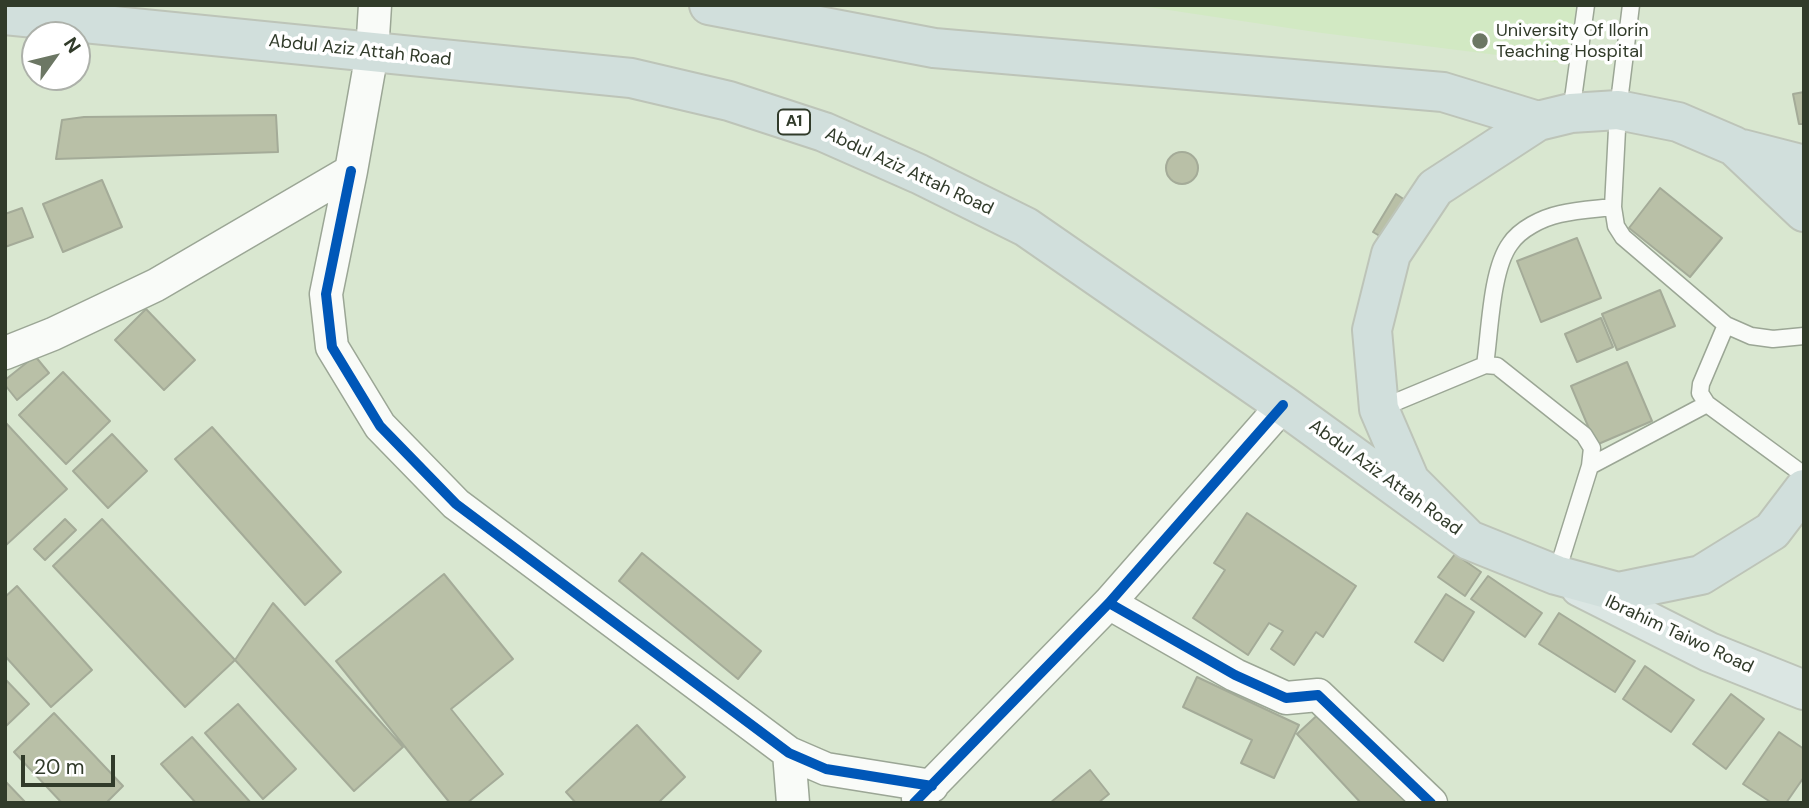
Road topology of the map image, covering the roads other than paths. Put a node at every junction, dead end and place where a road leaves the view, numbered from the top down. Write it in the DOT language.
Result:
graph roads {
  1 [pos="375,5"];
  2 [pos="709,5"];
  3 [pos="1586,5"];
  4 [pos="1632,5"];
  5 [pos="5,15"];
  6 [pos="372,53"];
  7 [pos="1618,110"];
  8 [pos="1554,117"];
  9 [pos="1734,146"];
  10 [pos="1804,165"];
  11 [pos="351,172"];
  12 [pos="1613,206"];
  13 [pos="1804,212"];
  14 [pos="1726,325"];
  15 [pos="1804,336"];
  16 [pos="5,353"];
  17 [pos="1485,365"];
  18 [pos="1707,404"];
  19 [pos="1283,405"];
  20 [pos="1378,409"];
  21 [pos="1590,466"];
  22 [pos="1804,475"];
  23 [pos="1804,489"];
  24 [pos="1469,540"];
  25 [pos="1556,575"];
  26 [pos="1109,603"];
  27 [pos="1804,690"];
  28 [pos="789,753"];
  29 [pos="923,794"];
  30 [pos="793,803"];
  31 [pos="1431,803"];
  1 -- 6 [label="street"];
  2 -- 8 [label="highway"];
  3 -- 8 [label="lane"];
  4 -- 7 [label="lane"];
  5 -- 6 [label="highway, Abdul Aziz Attah Road / A1"];
  6 -- 11 [label="street"];
  6 -- 19 [label="highway, Abdul Aziz Attah Road / A1"];
  7 -- 8 [label="highway"];
  7 -- 9 [label="highway"];
  7 -- 12 [label="lane"];
  8 -- 20 [label="highway"];
  9 -- 10 [label="highway"];
  9 -- 13 [label="highway"];
  11 -- 16 [label="street"];
  11 -- 28 [label="street"];
  12 -- 14 [label="lane"];
  12 -- 17 [label="lane"];
  14 -- 15 [label="lane"];
  14 -- 18 [label="lane"];
  17 -- 20 [label="lane"];
  17 -- 21 [label="lane"];
  18 -- 21 [label="lane"];
  18 -- 22 [label="lane"];
  19 -- 24 [label="highway, Abdul Aziz Attah Road / A1"];
  19 -- 26 [label="street"];
  20 -- 24 [label="highway"];
  21 -- 25 [label="lane"];
  23 -- 25 [label="highway"];
  24 -- 25 [label="highway"];
  25 -- 27 [label="main road, Ibrahim Taiwo Road"];
  26 -- 29 [label="street"];
  26 -- 31 [label="street"];
  28 -- 29 [label="street"];
  28 -- 30 [label="street"];
}
